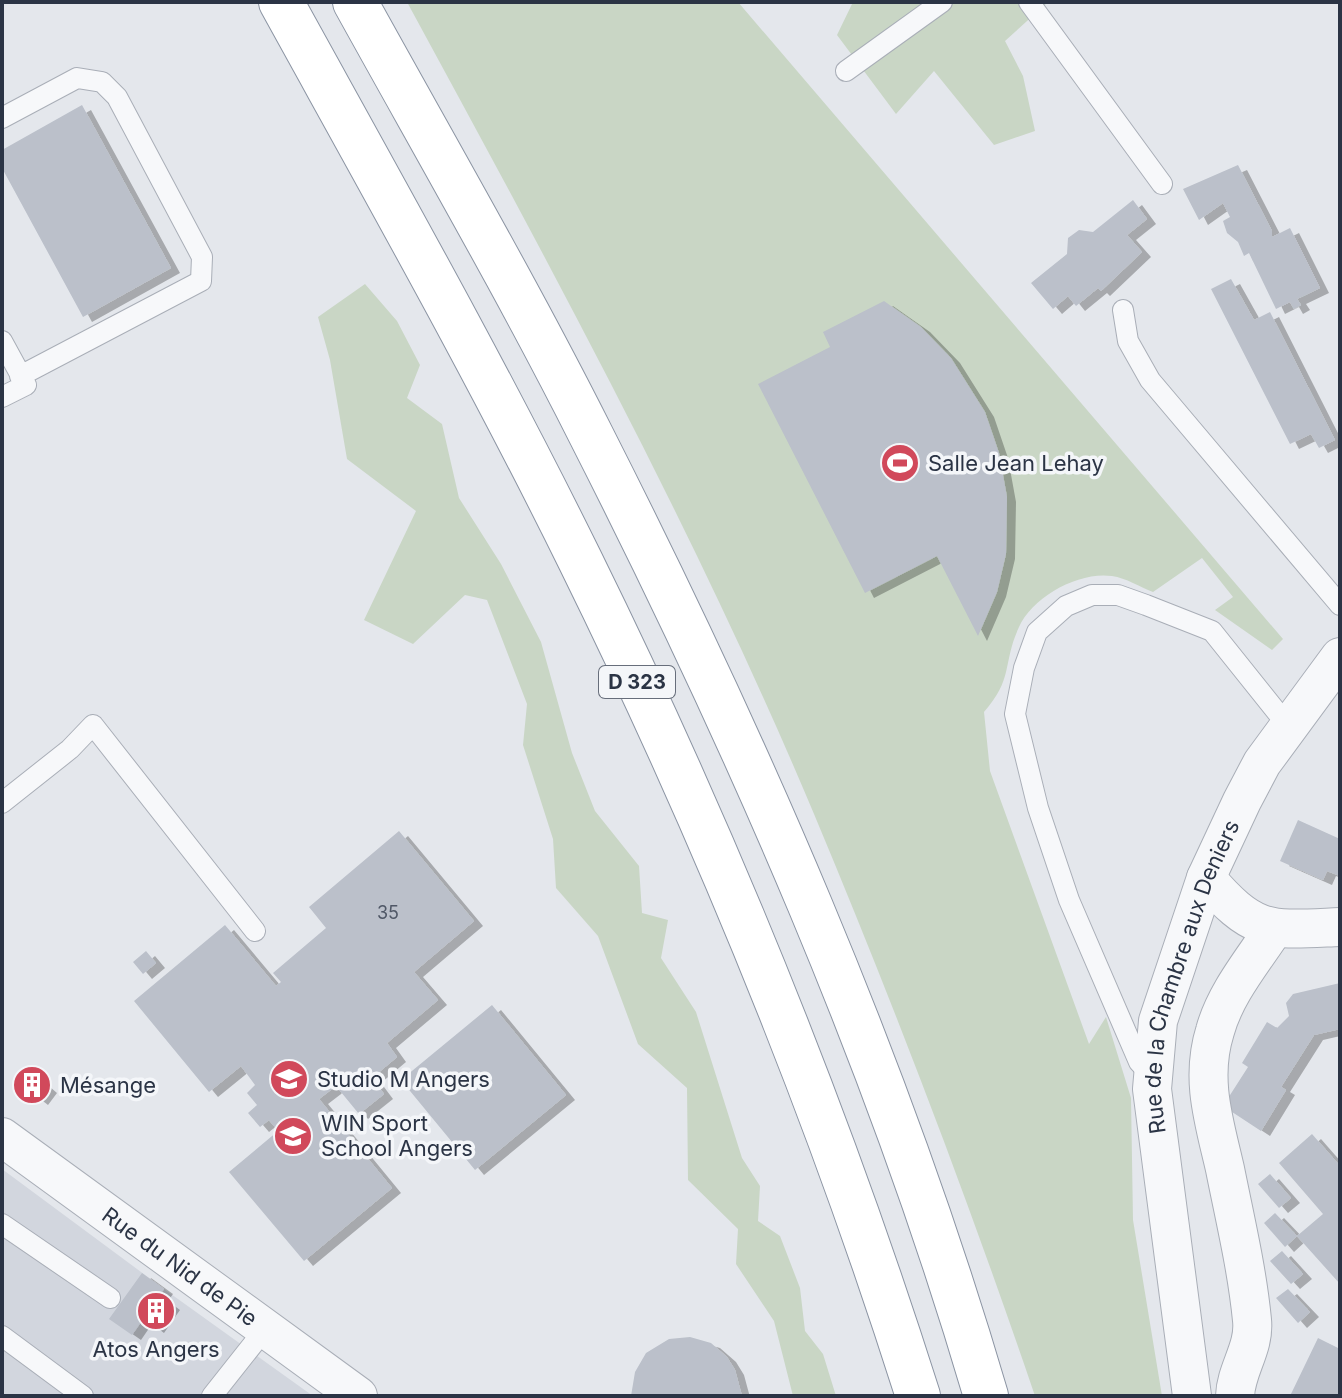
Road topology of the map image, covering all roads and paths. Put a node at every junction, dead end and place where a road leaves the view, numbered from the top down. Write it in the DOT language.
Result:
graph roads {
  1 [pos="281,2"];
  2 [pos="355,2"];
  3 [pos="367,2"];
  4 [pos="942,2"];
  5 [pos="1029,2"];
  6 [pos="384,55"];
  7 [pos="846,71"];
  8 [pos="2,118"];
  9 [pos="1162,184"];
  10 [pos="1123,310"];
  11 [pos="2,341"];
  12 [pos="20,376"];
  13 [pos="2,397"];
  14 [pos="1340,605"];
  15 [pos="1340,657"];
  16 [pos="1288,726"];
  17 [pos="2,803"];
  18 [pos="1206,878"];
  19 [pos="1340,927"];
  20 [pos="1273,930"];
  21 [pos="255,931"];
  22 [pos="1153,1078"];
  23 [pos="2,1137"];
  24 [pos="2,1224"];
  25 [pos="110,1298"];
  26 [pos="265,1329"];
  27 [pos="2,1336"];
  28 [pos="341,1392"];
  29 [pos="83,1396"];
  30 [pos="212,1396"];
  31 [pos="918,1396"];
  32 [pos="986,1396"];
  33 [pos="1192,1396"];
  34 [pos="1235,1396"];
  1 -- 31 [label="highway, D 323"];
  2 -- 6 [label="highway, D 323"];
  3 -- 6 [label="highway"];
  4 -- 7 [label="lane"];
  5 -- 9 [label="lane"];
  6 -- 32 [label="highway, D 323"];
  8 -- 12 [label="lane"];
  10 -- 14 [label="lane"];
  11 -- 12 [label="lane"];
  12 -- 13 [label="lane"];
  15 -- 16 [label="street, Rue de la Chambre aux Deniers"];
  16 -- 18 [label="street, Rue de la Chambre aux Deniers"];
  16 -- 22 [label="lane"];
  17 -- 21 [label="lane"];
  18 -- 20 [label="street"];
  18 -- 22 [label="street, Rue de la Chambre aux Deniers"];
  19 -- 20 [label="street"];
  20 -- 34 [label="street"];
  22 -- 33 [label="street, Rue de la Chambre aux Deniers"];
  23 -- 26 [label="street, Rue du Nid de Pie"];
  24 -- 25 [label="lane"];
  26 -- 28 [label="street, Rue du Nid de Pie"];
  26 -- 30 [label="lane"];
  27 -- 29 [label="lane"];
}
